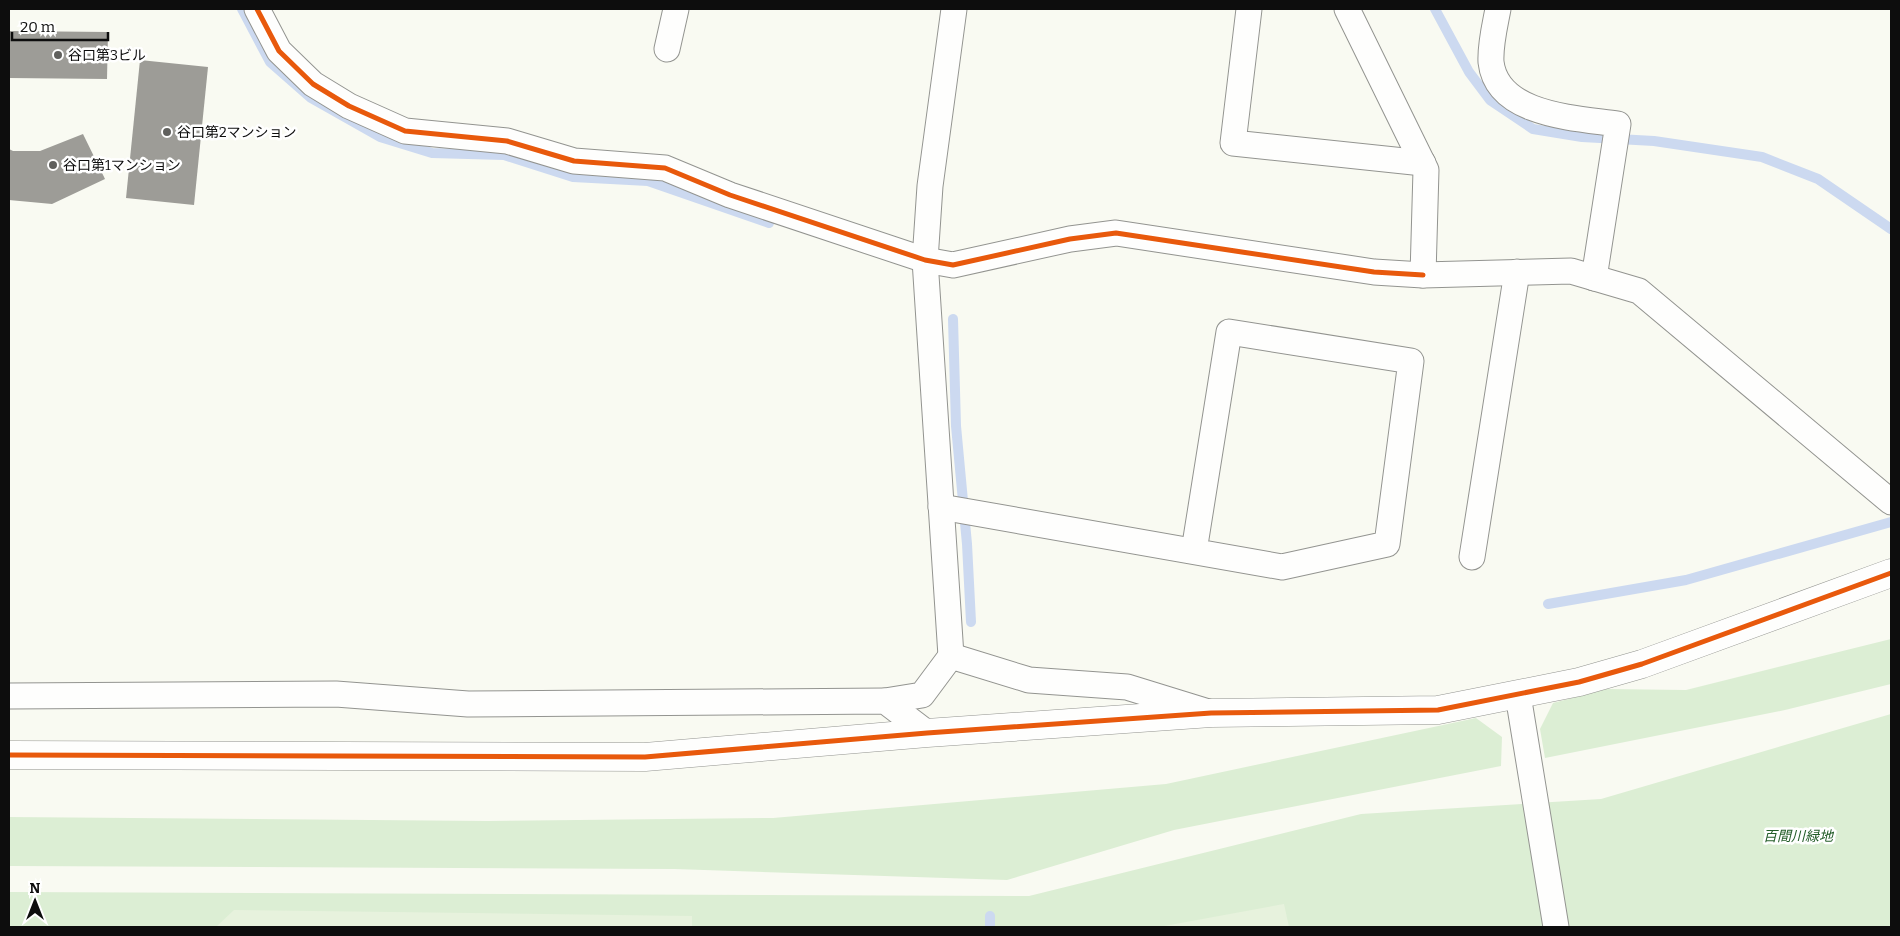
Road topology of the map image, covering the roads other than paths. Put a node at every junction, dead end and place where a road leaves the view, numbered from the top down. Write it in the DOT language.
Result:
graph roads {
  1 [pos="256,9"];
  2 [pos="676,9"];
  3 [pos="954,9"];
  4 [pos="1249,9"];
  5 [pos="1347,9"];
  6 [pos="1498,9"];
  7 [pos="667,50"];
  8 [pos="1422,163"];
  9 [pos="926,260"];
  10 [pos="1518,272"];
  11 [pos="1423,275"];
  12 [pos="1594,278"];
  13 [pos="1891,502"];
  14 [pos="958,510"];
  15 [pos="1194,551"];
  16 [pos="1472,557"];
  17 [pos="1891,572"];
  18 [pos="951,656"];
  19 [pos="9,696"];
  20 [pos="885,700"];
  21 [pos="1520,707"];
  22 [pos="1211,713"];
  23 [pos="927,733"];
  24 [pos="9,754"];
  25 [pos="1556,927"];
  1 -- 9 [label="street"];
  2 -- 7 [label="street"];
  3 -- 9 [label="street"];
  4 -- 8 [label="street"];
  5 -- 8 [label="street"];
  6 -- 12 [label="street"];
  8 -- 11 [label="street"];
  9 -- 11 [label="street"];
  9 -- 14 [label="street"];
  10 -- 11 [label="street"];
  10 -- 12 [label="street"];
  10 -- 16 [label="street"];
  12 -- 13 [label="street"];
  14 -- 15 [label="street"];
  14 -- 18 [label="street"];
  15 -- 15 [label="street"];
  17 -- 21 [label="street"];
  18 -- 20 [label="street"];
  18 -- 22 [label="street"];
  19 -- 20 [label="street"];
  20 -- 23 [label="street"];
  21 -- 22 [label="street"];
  21 -- 25 [label="street"];
  22 -- 23 [label="street"];
  23 -- 24 [label="street"];
}
